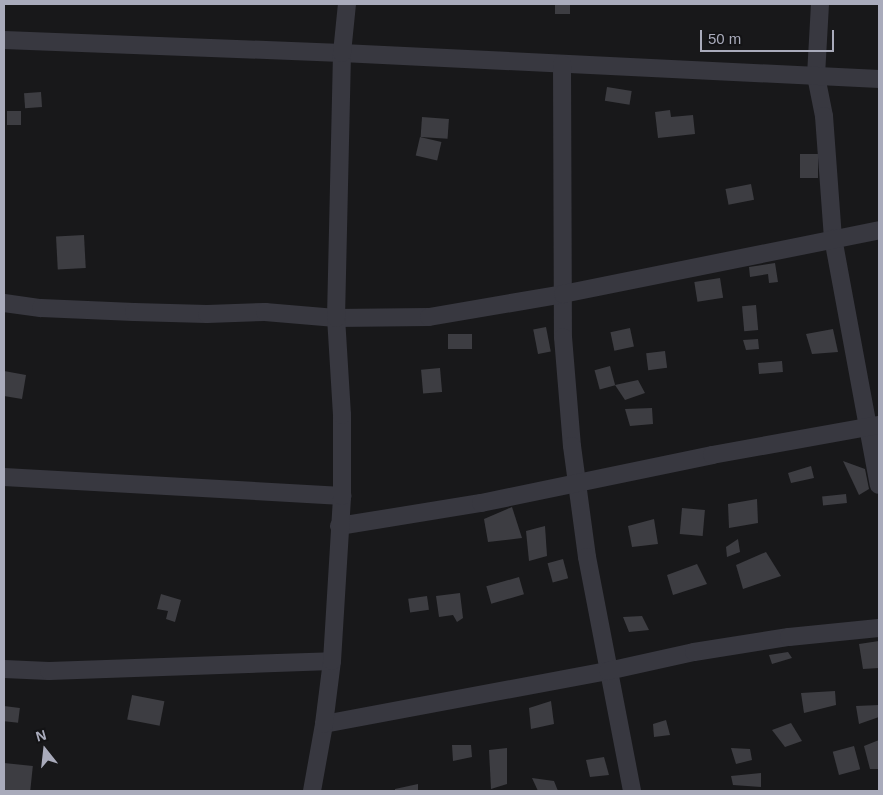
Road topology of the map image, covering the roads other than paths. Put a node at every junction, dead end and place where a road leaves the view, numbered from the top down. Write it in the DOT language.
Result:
graph roads {
  1 [pos="347,4"];
  2 [pos="820,4"];
  3 [pos="4,40"];
  4 [pos="342,53"];
  5 [pos="562,64"];
  6 [pos="816,76"];
  7 [pos="879,79"];
  8 [pos="879,230"];
  9 [pos="833,238"];
  10 [pos="564,294"];
  11 [pos="4,303"];
  12 [pos="336,318"];
  13 [pos="874,426"];
  14 [pos="4,478"];
  15 [pos="576,483"];
  16 [pos="879,485"];
  17 [pos="342,496"];
  18 [pos="339,526"];
  19 [pos="879,628"];
  20 [pos="332,661"];
  21 [pos="4,669"];
  22 [pos="608,671"];
  23 [pos="324,724"];
  24 [pos="312,791"];
  25 [pos="632,791"];
  1 -- 4 [label="street"];
  2 -- 6 [label="street"];
  3 -- 4 [label="street"];
  4 -- 5 [label="street"];
  4 -- 12 [label="street"];
  5 -- 6 [label="street"];
  5 -- 10 [label="street"];
  6 -- 7 [label="street"];
  6 -- 9 [label="street"];
  8 -- 9 [label="street"];
  9 -- 10 [label="street"];
  9 -- 13 [label="street"];
  10 -- 12 [label="street"];
  10 -- 15 [label="street"];
  11 -- 12 [label="street"];
  12 -- 17 [label="street"];
  13 -- 15 [label="street"];
  13 -- 16 [label="street"];
  14 -- 17 [label="street"];
  15 -- 18 [label="street"];
  15 -- 22 [label="street"];
  17 -- 18 [label="street"];
  18 -- 20 [label="street"];
  19 -- 22 [label="street"];
  20 -- 21 [label="street"];
  20 -- 23 [label="street"];
  22 -- 23 [label="street"];
  22 -- 25 [label="street"];
  23 -- 24 [label="street"];
}
